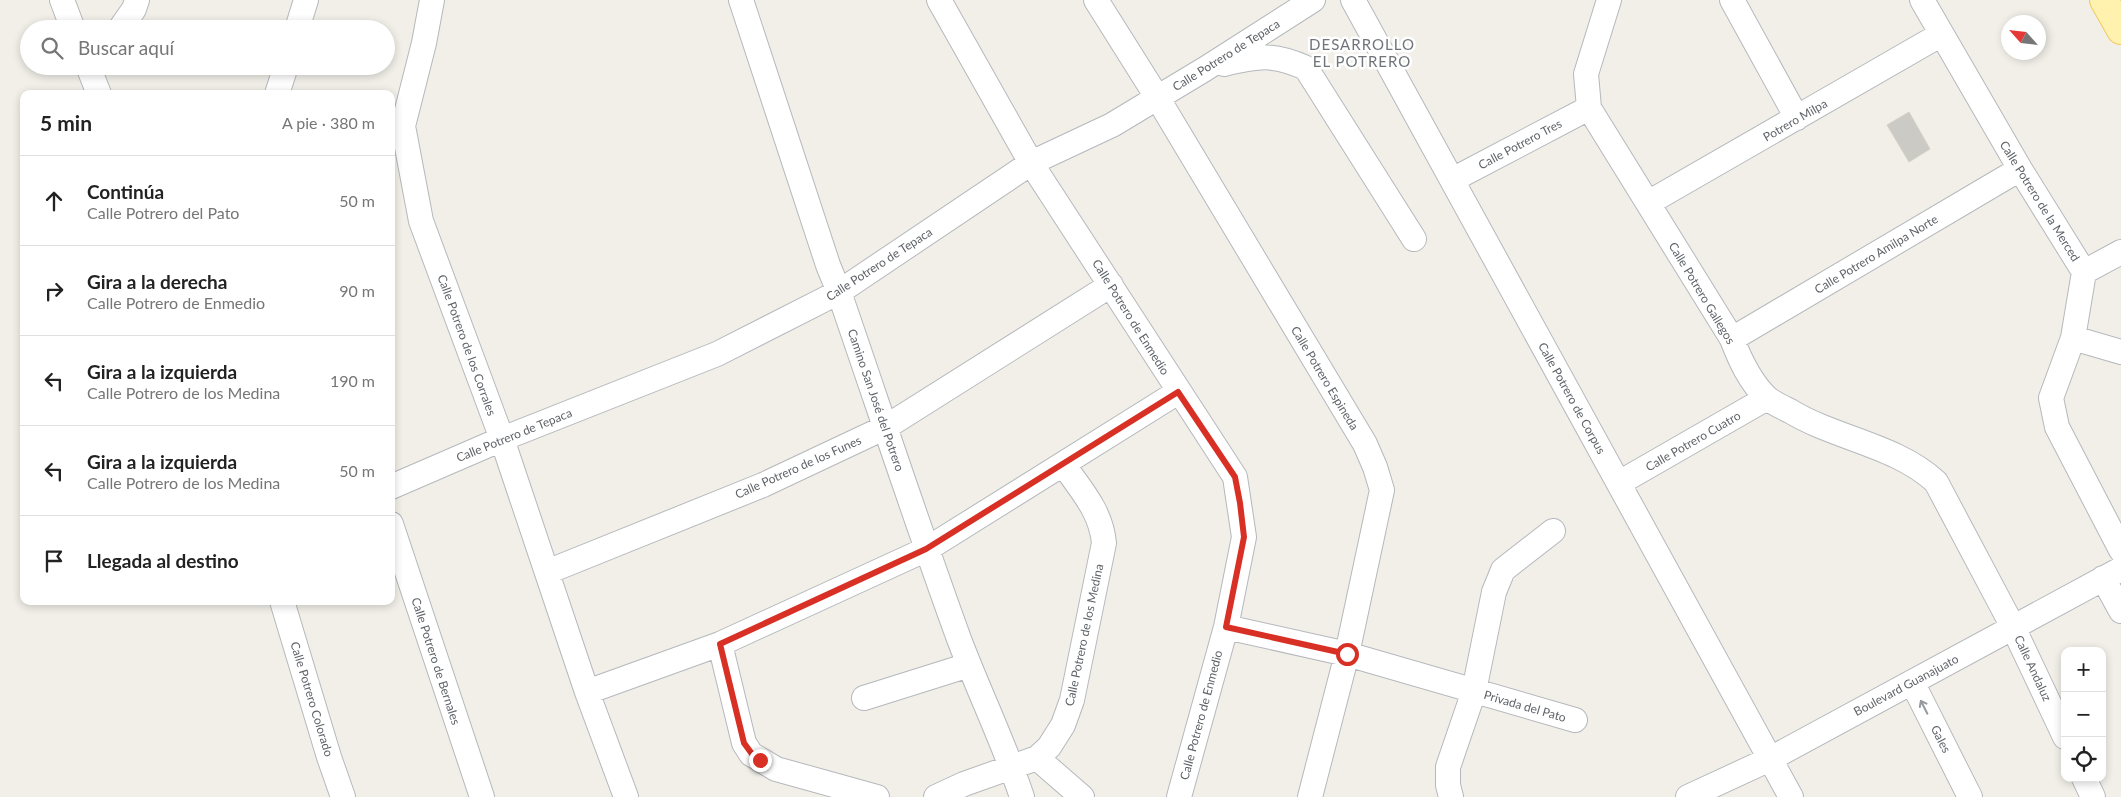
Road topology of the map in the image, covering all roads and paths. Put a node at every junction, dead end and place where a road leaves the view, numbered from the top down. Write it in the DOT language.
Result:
graph roads {
  1 [pos="62,0"];
  2 [pos="137,0"];
  3 [pos="306,0"];
  4 [pos="432,0"];
  5 [pos="741,0"];
  6 [pos="939,0"];
  7 [pos="1096,0"];
  8 [pos="1313,0"];
  9 [pos="1354,0"];
  10 [pos="1609,0"];
  11 [pos="1732,0"];
  12 [pos="1922,0"];
  13 [pos="2104,0"];
  14 [pos="70,20"];
  15 [pos="126,20"];
  16 [pos="300,20"];
  17 [pos="2121,30"];
  18 [pos="1940,35"];
  19 [pos="1205,69"];
  20 [pos="93,75"];
  21 [pos="283,75"];
  22 [pos="98,90"];
  23 [pos="278,90"];
  24 [pos="1158,97"];
  25 [pos="1589,108"];
  26 [pos="1798,118"];
  27 [pos="1031,163"];
  28 [pos="2020,169"];
  29 [pos="1452,180"];
  30 [pos="1648,202"];
  31 [pos="1414,239"];
  32 [pos="2121,252"];
  33 [pos="2084,272"];
  34 [pos="1111,285"];
  35 [pos="839,292"];
  36 [pos="2073,338"];
  37 [pos="1732,339"];
  38 [pos="2121,352"];
  39 [pos="1178,392"];
  40 [pos="1767,398"];
  41 [pos="886,427"];
  42 [pos="502,439"];
  43 [pos="1063,464"];
  44 [pos="1619,483"];
  45 [pos="395,485"];
  46 [pos="1553,531"];
  47 [pos="395,536"];
  48 [pos="926,549"];
  49 [pos="2121,550"];
  50 [pos="547,572"];
  51 [pos="2112,573"];
  52 [pos="283,605"];
  53 [pos="2121,611"];
  54 [pos="1226,627"];
  55 [pos="2013,627"];
  56 [pos="720,644"];
  57 [pos="1347,654"];
  58 [pos="969,666"];
  59 [pos="1912,682"];
  60 [pos="1474,691"];
  61 [pos="587,692"];
  62 [pos="864,698"];
  63 [pos="1575,720"];
  64 [pos="2061,729"];
  65 [pos="1037,758"];
  66 [pos="1761,762"];
  67 [pos="1012,768"];
  68 [pos="2086,782"];
  69 [pos="1695,796"];
  70 [pos="343,797"];
  71 [pos="482,797"];
  72 [pos="626,797"];
  73 [pos="877,797"];
  74 [pos="936,797"];
  75 [pos="1022,797"];
  76 [pos="1082,797"];
  77 [pos="1179,797"];
  78 [pos="1310,797"];
  79 [pos="1451,797"];
  80 [pos="1791,797"];
  81 [pos="1970,797"];
  82 [pos="2093,797"];
  1 -- 14 [label="street"];
  2 -- 15 [label="street"];
  3 -- 16 [label="street"];
  4 -- 42 [label="street, Calle Potrero de los Corrales"];
  5 -- 35 [label="street, Camino San José del Potrero"];
  6 -- 27 [label="street, Calle Potrero de Enmedio"];
  7 -- 24 [label="street, Calle Potrero Espineda"];
  8 -- 19 [label="street, Calle Potrero de Tepaca"];
  9 -- 29 [label="street, Calle Potrero de Corpus"];
  10 -- 25 [label="street, Calle Potrero Gallegos"];
  11 -- 26 [label="street"];
  12 -- 18 [label="street, Calle Potrero de la Merced"];
  13 -- 17 [label="main road"];
  18 -- 26 [label="street, Potrero Milpa"];
  18 -- 28 [label="street, Calle Potrero de la Merced"];
  19 -- 24 [label="street, Calle Potrero de Tepaca"];
  19 -- 31 [label="street"];
  20 -- 22 [label="street"];
  21 -- 23 [label="street"];
  24 -- 27 [label="street, Calle Potrero de Tepaca"];
  24 -- 57 [label="street, Calle Potrero Espineda"];
  25 -- 29 [label="street, Calle Potrero Tres"];
  25 -- 30 [label="street, Calle Potrero Gallegos"];
  26 -- 30 [label="street, Potrero Milpa"];
  27 -- 34 [label="street, Calle Potrero de Enmedio"];
  27 -- 35 [label="street, Calle Potrero de Tepaca"];
  28 -- 33 [label="street, Calle Potrero de la Merced"];
  28 -- 37 [label="street, Calle Potrero Amilpa Norte"];
  29 -- 44 [label="street, Calle Potrero de Corpus"];
  30 -- 37 [label="street, Calle Potrero Gallegos"];
  32 -- 33 [label="street"];
  33 -- 36 [label="street, Calle Potrero de la Merced"];
  34 -- 39 [label="street, Calle Potrero de Enmedio"];
  34 -- 41 [label="street, Calle Potrero de los Funes"];
  35 -- 41 [label="street, Camino San José del Potrero"];
  35 -- 42 [label="street, Calle Potrero de Tepaca"];
  36 -- 38 [label="street"];
  36 -- 49 [label="street, Calle Potrero de la Merced"];
  37 -- 40 [label="street, Calle Potrero Gallegos"];
  39 -- 43 [label="street"];
  39 -- 54 [label="street, Calle Potrero de Enmedio"];
  40 -- 44 [label="street, Calle Potrero Cuatro"];
  40 -- 55 [label="street, Calle Potrero Gallegos"];
  41 -- 48 [label="street, Camino San José del Potrero"];
  41 -- 50 [label="street, Calle Potrero de los Funes"];
  42 -- 45 [label="street, Calle Potrero de Tepaca"];
  42 -- 50 [label="street, Calle Potrero de los Corrales"];
  43 -- 48 [label="street"];
  43 -- 65 [label="street, Calle Potrero de los Medina"];
  44 -- 66 [label="street, Calle Potrero de Corpus"];
  46 -- 60 [label="street"];
  47 -- 71 [label="street, Calle Potrero de Bernales"];
  48 -- 56 [label="street"];
  48 -- 58 [label="street, Camino San José del Potrero"];
  50 -- 61 [label="street, Calle Potrero de los Corrales"];
  51 -- 53 [label="street"];
  51 -- 55 [label="street, Boulevard Guanajuato"];
  52 -- 70 [label="street, Calle Potrero Colorado"];
  54 -- 57 [label="street, Privada del Pato"];
  54 -- 77 [label="street, Calle Potrero de Enmedio"];
  55 -- 59 [label="street, Boulevard Guanajuato"];
  55 -- 64 [label="street, Calle Andaluz"];
  56 -- 61 [label="street"];
  56 -- 73 [label="street"];
  57 -- 60 [label="street, Privada del Pato"];
  57 -- 78 [label="street, Calle Potrero Espineda"];
  58 -- 62 [label="street"];
  58 -- 67 [label="street, Camino San José del Potrero"];
  59 -- 66 [label="street, Boulevard Guanajuato"];
  81 -- 59 [label="street, Gales, one-way"];
  60 -- 63 [label="street, Privada del Pato"];
  60 -- 79 [label="street"];
  61 -- 72 [label="street, Calle Potrero de los Corrales"];
  65 -- 67 [label="street, Calle Potrero de los Medina"];
  65 -- 76 [label="street"];
  66 -- 69 [label="street, Boulevard Guanajuato"];
  66 -- 80 [label="street, Calle Potrero de Corpus"];
  67 -- 74 [label="street, Calle Potrero de los Medina"];
  67 -- 75 [label="street, Camino San José del Potrero"];
  68 -- 82 [label="street"];
}
